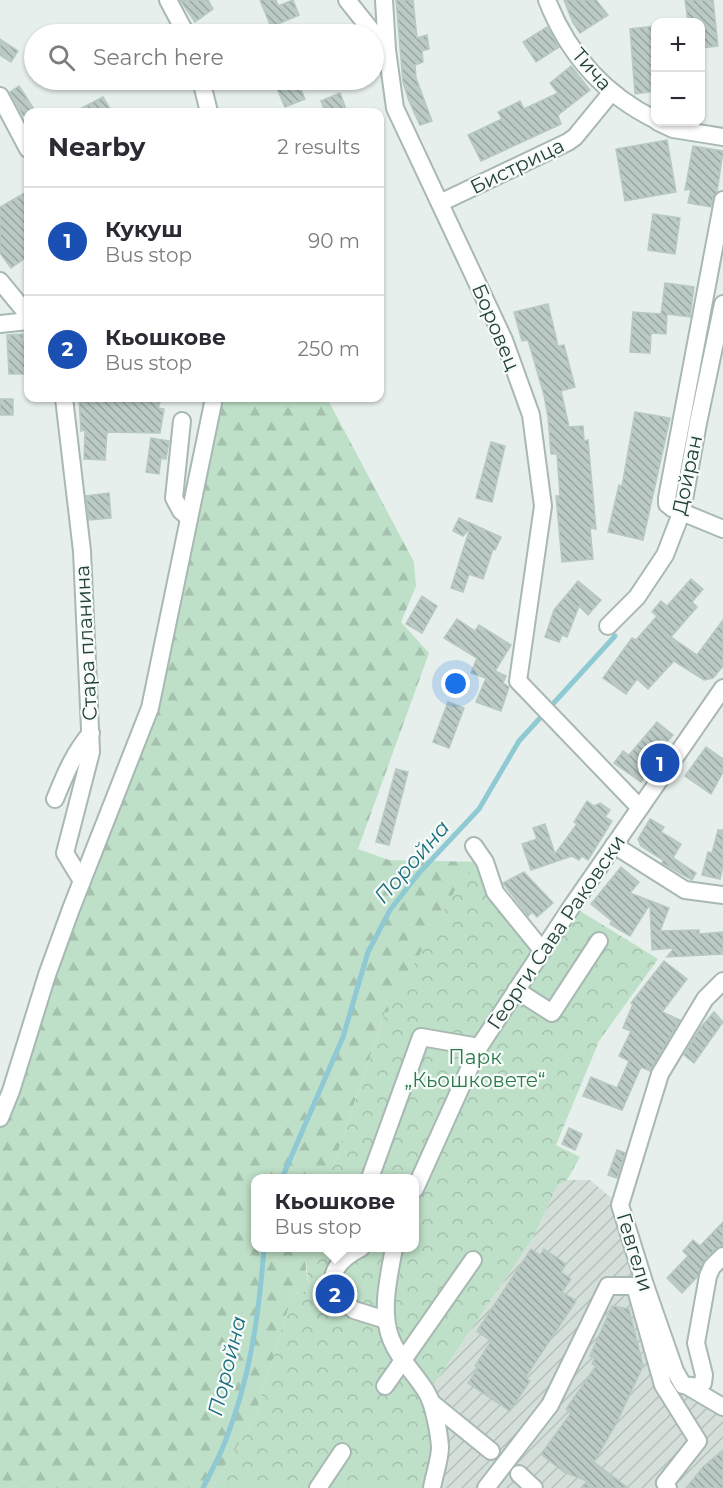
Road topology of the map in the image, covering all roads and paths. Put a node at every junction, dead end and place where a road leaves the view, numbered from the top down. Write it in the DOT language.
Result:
graph roads {
  1 [pos="168,0"];
  2 [pos="348,0"];
  3 [pos="384,0"];
  4 [pos="547,0"];
  5 [pos="181,24"];
  6 [pos="367,24"];
  7 [pos="384,46"];
  8 [pos="387,50"];
  9 [pos="204,90"];
  10 [pos="611,93"];
  11 [pos="0,96"];
  12 [pos="208,108"];
  13 [pos="651,118"];
  14 [pos="667,126"];
  15 [pos="723,137"];
  16 [pos="24,141"];
  17 [pos="723,200"];
  18 [pos="441,203"];
  19 [pos="0,281"];
  20 [pos="723,304"];
  21 [pos="24,310"];
  22 [pos="24,321"];
  23 [pos="0,324"];
  24 [pos="64,402"];
  25 [pos="212,402"];
  26 [pos="182,421"];
  27 [pos="682,511"];
  28 [pos="189,518"];
  29 [pos="723,529"];
  30 [pos="608,626"];
  31 [pos="723,688"];
  32 [pos="91,733"];
  33 [pos="56,799"];
  34 [pos="640,807"];
  35 [pos="614,845"];
  36 [pos="474,846"];
  37 [pos="82,881"];
  38 [pos="723,895"];
  39 [pos="599,940"];
  40 [pos="542,950"];
  41 [pos="723,981"];
  42 [pos="516,990"];
  43 [pos="479,1047"];
  44 [pos="0,1118"];
  45 [pos="372,1174"];
  46 [pos="419,1178"];
  47 [pos="344,1252"];
  48 [pos="352,1252"];
  49 [pos="393,1252"];
  50 [pos="723,1256"];
  51 [pos="473,1260"];
  52 [pos="339,1264"];
  53 [pos="386,1320"];
  54 [pos="403,1361"];
  55 [pos="385,1386"];
  56 [pos="689,1387"];
  57 [pos="432,1403"];
  58 [pos="723,1407"];
  59 [pos="491,1451"];
  60 [pos="342,1452"];
  61 [pos="519,1474"];
  62 [pos="318,1488"];
  63 [pos="432,1488"];
  64 [pos="486,1488"];
  65 [pos="534,1488"];
  66 [pos="668,1488"];
  1 -- 5 [label="street"];
  2 -- 6 [label="street"];
  3 -- 8 [label="street, Боровец"];
  4 -- 10 [label="street, Тича"];
  7 -- 8 [label="street"];
  8 -- 18 [label="street, Боровец"];
  9 -- 12 [label="street"];
  10 -- 13 [label="street, Тича"];
  10 -- 18 [label="street, Бистрица"];
  11 -- 16 [label="street"];
  14 -- 15 [label="street, Тича"];
  17 -- 27 [label="street, Дойран"];
  18 -- 34 [label="street, Боровец"];
  19 -- 21 [label="street"];
  20 -- 27 [label="street, Дойран"];
  22 -- 23 [label="street"];
  24 -- 32 [label="street, Стара планина"];
  25 -- 28 [label="street"];
  26 -- 28 [label="street"];
  27 -- 29 [label="street"];
  27 -- 30 [label="street, Дойран"];
  28 -- 37 [label="street"];
  31 -- 34 [label="street, Георги Сава Раковски"];
  32 -- 33 [label="street"];
  32 -- 37 [label="street, Стара планина"];
  34 -- 35 [label="street, Георги Сава Раковски"];
  35 -- 38 [label="street"];
  35 -- 40 [label="street, Георги Сава Раковски"];
  36 -- 40 [label="street"];
  37 -- 44 [label="street"];
  39 -- 42 [label="street"];
  40 -- 42 [label="street, Георги Сава Раковски"];
  41 -- 56 [label="street, Гевгели"];
  42 -- 43 [label="street, Георги Сава Раковски"];
  43 -- 45 [label="street"];
  43 -- 46 [label="street, Георги Сава Раковски"];
  47 -- 52 [label="street"];
  48 -- 52 [label="street"];
  49 -- 53 [label="street"];
  50 -- 56 [label="street"];
  51 -- 54 [label="street"];
  52 -- 53 [label="street"];
  53 -- 54 [label="street"];
  54 -- 55 [label="street"];
  54 -- 57 [label="street"];
  56 -- 58 [label="street"];
  57 -- 59 [label="street"];
  57 -- 63 [label="street"];
  60 -- 62 [label="street"];
  61 -- 65 [label="street"];
  64 -- 66 [label="street"];
}
